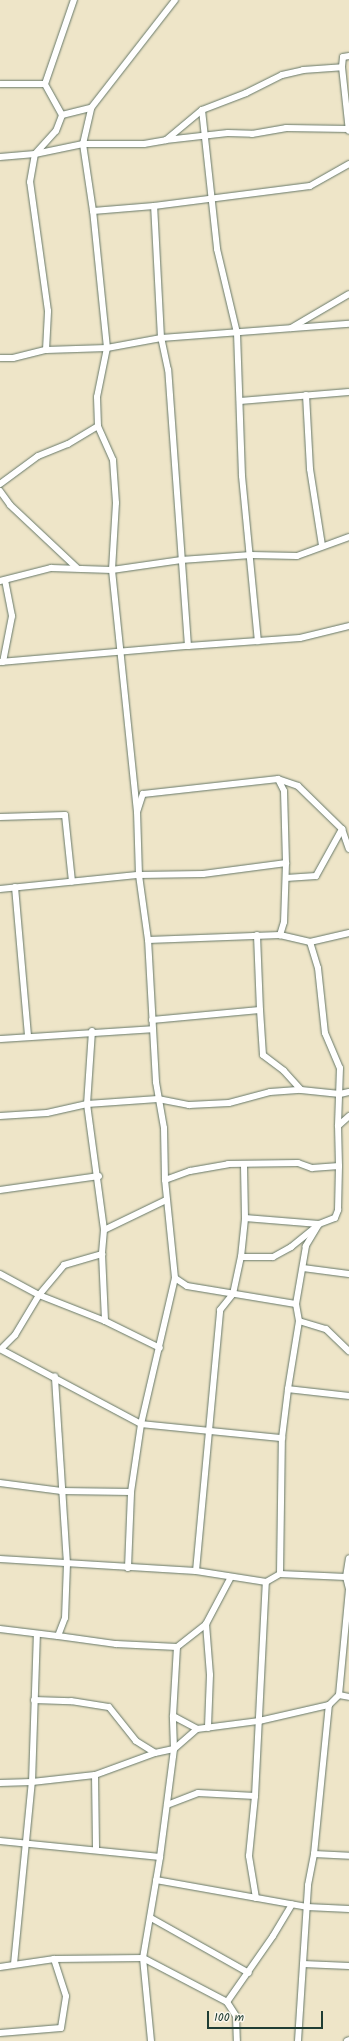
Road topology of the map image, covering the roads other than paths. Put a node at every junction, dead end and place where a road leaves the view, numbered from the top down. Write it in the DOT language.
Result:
graph roads {
  1 [pos="74,0"];
  2 [pos="175,0"];
  3 [pos="349,56"];
  4 [pos="342,67"];
  5 [pos="0,84"];
  6 [pos="45,84"];
  7 [pos="91,108"];
  8 [pos="202,110"];
  9 [pos="62,115"];
  10 [pos="349,130"];
  11 [pos="203,136"];
  12 [pos="166,140"];
  13 [pos="83,144"];
  14 [pos="35,154"];
  15 [pos="0,157"];
  16 [pos="349,164"];
  17 [pos="211,200"];
  18 [pos="154,206"];
  19 [pos="93,212"];
  20 [pos="349,294"];
  21 [pos="349,324"];
  22 [pos="289,329"];
  23 [pos="237,333"];
  24 [pos="161,338"];
  25 [pos="107,348"];
  26 [pos="46,350"];
  27 [pos="0,358"];
  28 [pos="349,392"];
  29 [pos="306,396"];
  30 [pos="240,400"];
  31 [pos="98,426"];
  32 [pos="0,484"];
  33 [pos="0,491"];
  34 [pos="349,536"];
  35 [pos="322,546"];
  36 [pos="251,555"];
  37 [pos="181,560"];
  38 [pos="77,568"];
  39 [pos="112,570"];
  40 [pos="3,581"];
  41 [pos="349,626"];
  42 [pos="258,641"];
  43 [pos="188,646"];
  44 [pos="120,653"];
  45 [pos="2,662"];
  46 [pos="278,779"];
  47 [pos="137,812"];
  48 [pos="0,817"];
  49 [pos="342,829"];
  50 [pos="349,849"];
  51 [pos="286,863"];
  52 [pos="139,875"];
  53 [pos="286,878"];
  54 [pos="72,882"];
  55 [pos="15,887"];
  56 [pos="0,888"];
  57 [pos="349,933"];
  58 [pos="257,935"];
  59 [pos="280,935"];
  60 [pos="148,940"];
  61 [pos="310,942"];
  62 [pos="260,1010"];
  63 [pos="152,1020"];
  64 [pos="153,1029"];
  65 [pos="92,1031"];
  66 [pos="28,1035"];
  67 [pos="0,1039"];
  68 [pos="301,1090"];
  69 [pos="349,1092"];
  70 [pos="340,1094"];
  71 [pos="158,1099"];
  72 [pos="87,1104"];
  73 [pos="0,1116"];
  74 [pos="349,1116"];
  75 [pos="338,1126"];
  76 [pos="244,1165"];
  77 [pos="339,1166"];
  78 [pos="99,1176"];
  79 [pos="165,1180"];
  80 [pos="0,1190"];
  81 [pos="166,1200"];
  82 [pos="245,1218"];
  83 [pos="318,1224"];
  84 [pos="104,1230"];
  85 [pos="102,1254"];
  86 [pos="241,1257"];
  87 [pos="304,1268"];
  88 [pos="0,1274"];
  89 [pos="349,1274"];
  90 [pos="175,1278"];
  91 [pos="233,1294"];
  92 [pos="39,1295"];
  93 [pos="296,1304"];
  94 [pos="105,1321"];
  95 [pos="298,1321"];
  96 [pos="160,1348"];
  97 [pos="0,1349"];
  98 [pos="349,1351"];
  99 [pos="55,1376"];
  100 [pos="288,1389"];
  101 [pos="349,1396"];
  102 [pos="141,1424"];
  103 [pos="208,1433"];
  104 [pos="282,1438"];
  105 [pos="0,1483"];
  106 [pos="61,1491"];
  107 [pos="131,1492"];
  108 [pos="0,1558"];
  109 [pos="349,1558"];
  110 [pos="67,1564"];
  111 [pos="128,1568"];
  112 [pos="196,1570"];
  113 [pos="280,1574"];
  114 [pos="231,1577"];
  115 [pos="346,1577"];
  116 [pos="266,1582"];
  117 [pos="349,1589"];
  118 [pos="206,1624"];
  119 [pos="0,1629"];
  120 [pos="37,1635"];
  121 [pos="58,1636"];
  122 [pos="177,1647"];
  123 [pos="339,1695"];
  124 [pos="349,1697"];
  125 [pos="34,1700"];
  126 [pos="329,1705"];
  127 [pos="172,1716"];
  128 [pos="259,1721"];
  129 [pos="208,1728"];
  130 [pos="197,1729"];
  131 [pos="174,1749"];
  132 [pos="155,1753"];
  133 [pos="95,1775"];
  134 [pos="32,1782"];
  135 [pos="0,1783"];
  136 [pos="256,1796"];
  137 [pos="167,1805"];
  138 [pos="0,1841"];
  139 [pos="25,1843"];
  140 [pos="96,1850"];
  141 [pos="314,1854"];
  142 [pos="349,1856"];
  143 [pos="160,1857"];
  144 [pos="156,1880"];
  145 [pos="256,1898"];
  146 [pos="292,1904"];
  147 [pos="307,1907"];
  148 [pos="349,1909"];
  149 [pos="151,1918"];
  150 [pos="143,1958"];
  151 [pos="54,1959"];
  152 [pos="14,1964"];
  153 [pos="303,1964"];
  154 [pos="349,1966"];
  155 [pos="0,1967"];
  156 [pos="249,1973"];
  157 [pos="227,2002"];
  158 [pos="0,2033"];
  159 [pos="151,2041"];
  160 [pos="237,2041"];
  161 [pos="298,2041"];
  1 -- 6 [label="street"];
  2 -- 7 [label="street"];
  3 -- 4 [label="street"];
  4 -- 8 [label="street"];
  4 -- 10 [label="street"];
  5 -- 6 [label="street"];
  6 -- 9 [label="street"];
  7 -- 9 [label="street"];
  7 -- 13 [label="street"];
  8 -- 11 [label="street"];
  8 -- 12 [label="street"];
  9 -- 14 [label="street"];
  10 -- 11 [label="street"];
  11 -- 12 [label="street"];
  11 -- 17 [label="street"];
  12 -- 13 [label="street"];
  13 -- 14 [label="street"];
  13 -- 19 [label="street"];
  14 -- 15 [label="street"];
  14 -- 26 [label="street"];
  16 -- 17 [label="street"];
  17 -- 18 [label="street"];
  17 -- 23 [label="street"];
  18 -- 19 [label="street"];
  18 -- 24 [label="street"];
  19 -- 25 [label="street"];
  20 -- 22 [label="street"];
  21 -- 22 [label="street"];
  22 -- 23 [label="street"];
  23 -- 24 [label="street"];
  23 -- 30 [label="street"];
  24 -- 25 [label="street"];
  24 -- 37 [label="street"];
  25 -- 26 [label="street"];
  25 -- 31 [label="street"];
  26 -- 27 [label="street"];
  28 -- 29 [label="street"];
  29 -- 30 [label="street"];
  29 -- 35 [label="street"];
  30 -- 36 [label="street"];
  31 -- 32 [label="street"];
  31 -- 39 [label="street"];
  33 -- 38 [label="street"];
  34 -- 35 [label="street"];
  35 -- 36 [label="street"];
  36 -- 37 [label="street"];
  36 -- 42 [label="street"];
  37 -- 39 [label="street"];
  37 -- 43 [label="street"];
  38 -- 39 [label="street"];
  38 -- 40 [label="street"];
  39 -- 44 [label="street"];
  40 -- 45 [label="street"];
  41 -- 42 [label="street"];
  42 -- 43 [label="street"];
  43 -- 44 [label="street"];
  44 -- 45 [label="street"];
  44 -- 47 [label="street"];
  46 -- 47 [label="street"];
  46 -- 49 [label="street"];
  46 -- 51 [label="street"];
  47 -- 52 [label="street"];
  48 -- 54 [label="street"];
  49 -- 50 [label="street"];
  49 -- 53 [label="street"];
  51 -- 52 [label="street"];
  51 -- 53 [label="street"];
  52 -- 54 [label="street"];
  52 -- 60 [label="street"];
  53 -- 59 [label="street"];
  54 -- 55 [label="street"];
  55 -- 56 [label="street"];
  55 -- 66 [label="street"];
  57 -- 61 [label="street"];
  58 -- 59 [label="street"];
  58 -- 60 [label="street"];
  58 -- 62 [label="street"];
  59 -- 61 [label="street"];
  60 -- 63 [label="street"];
  61 -- 70 [label="street"];
  62 -- 63 [label="street"];
  62 -- 68 [label="street"];
  63 -- 64 [label="street"];
  64 -- 65 [label="street"];
  64 -- 71 [label="street"];
  65 -- 66 [label="street"];
  65 -- 72 [label="street"];
  66 -- 67 [label="street"];
  68 -- 70 [label="street"];
  68 -- 71 [label="street"];
  69 -- 70 [label="street"];
  70 -- 75 [label="street"];
  71 -- 72 [label="street"];
  71 -- 79 [label="street"];
  72 -- 73 [label="street"];
  72 -- 78 [label="street"];
  74 -- 75 [label="street"];
  75 -- 77 [label="street"];
  76 -- 77 [label="street"];
  76 -- 79 [label="street"];
  76 -- 82 [label="street"];
  77 -- 83 [label="street"];
  78 -- 80 [label="street"];
  78 -- 84 [label="street"];
  79 -- 81 [label="street"];
  81 -- 84 [label="street"];
  81 -- 90 [label="street"];
  82 -- 83 [label="street"];
  82 -- 86 [label="street"];
  83 -- 86 [label="street"];
  83 -- 87 [label="street"];
  84 -- 85 [label="street"];
  85 -- 92 [label="street"];
  85 -- 94 [label="street"];
  86 -- 91 [label="street"];
  87 -- 89 [label="street"];
  87 -- 93 [label="street"];
  88 -- 92 [label="street"];
  90 -- 91 [label="street"];
  90 -- 96 [label="street"];
  91 -- 93 [label="street"];
  91 -- 103 [label="street"];
  92 -- 94 [label="street"];
  92 -- 97 [label="street"];
  93 -- 95 [label="street"];
  94 -- 96 [label="street"];
  95 -- 98 [label="street"];
  95 -- 100 [label="street"];
  96 -- 102 [label="street"];
  97 -- 99 [label="street"];
  99 -- 102 [label="street"];
  99 -- 106 [label="street"];
  100 -- 101 [label="street"];
  100 -- 104 [label="street"];
  102 -- 103 [label="street"];
  102 -- 107 [label="street"];
  103 -- 104 [label="street"];
  103 -- 112 [label="street"];
  104 -- 113 [label="street"];
  105 -- 106 [label="street"];
  106 -- 107 [label="street"];
  106 -- 110 [label="street"];
  107 -- 111 [label="street"];
  108 -- 110 [label="street"];
  109 -- 115 [label="street"];
  110 -- 111 [label="street"];
  110 -- 121 [label="street"];
  111 -- 112 [label="street"];
  112 -- 114 [label="street"];
  113 -- 115 [label="street"];
  113 -- 116 [label="street"];
  114 -- 116 [label="street"];
  114 -- 118 [label="street"];
  115 -- 117 [label="street"];
  116 -- 128 [label="street"];
  117 -- 123 [label="street"];
  118 -- 122 [label="street"];
  118 -- 129 [label="street"];
  119 -- 120 [label="street"];
  120 -- 121 [label="street"];
  120 -- 125 [label="street"];
  121 -- 122 [label="street"];
  122 -- 127 [label="street"];
  123 -- 124 [label="street"];
  123 -- 126 [label="street"];
  125 -- 132 [label="street"];
  125 -- 134 [label="street"];
  126 -- 128 [label="street"];
  126 -- 141 [label="street"];
  127 -- 130 [label="street"];
  127 -- 131 [label="street"];
  128 -- 129 [label="street"];
  128 -- 136 [label="street"];
  129 -- 130 [label="street"];
  130 -- 131 [label="street"];
  131 -- 132 [label="street"];
  131 -- 137 [label="street"];
  132 -- 133 [label="street"];
  133 -- 134 [label="street"];
  133 -- 140 [label="street"];
  134 -- 135 [label="street"];
  134 -- 139 [label="street"];
  136 -- 137 [label="street"];
  136 -- 145 [label="street"];
  137 -- 143 [label="street"];
  138 -- 139 [label="street"];
  139 -- 140 [label="street"];
  139 -- 152 [label="street"];
  140 -- 143 [label="street"];
  141 -- 142 [label="street"];
  141 -- 147 [label="street"];
  143 -- 144 [label="street"];
  144 -- 145 [label="street"];
  144 -- 149 [label="street"];
  145 -- 146 [label="street"];
  146 -- 147 [label="street"];
  146 -- 156 [label="street"];
  147 -- 148 [label="street"];
  147 -- 153 [label="street"];
  149 -- 150 [label="street"];
  149 -- 156 [label="street"];
  150 -- 151 [label="street"];
  150 -- 157 [label="street"];
  150 -- 159 [label="street"];
  151 -- 152 [label="street"];
  151 -- 158 [label="street"];
  152 -- 155 [label="street"];
  153 -- 154 [label="street"];
  153 -- 161 [label="street"];
  156 -- 157 [label="street"];
  157 -- 160 [label="street"];
}
